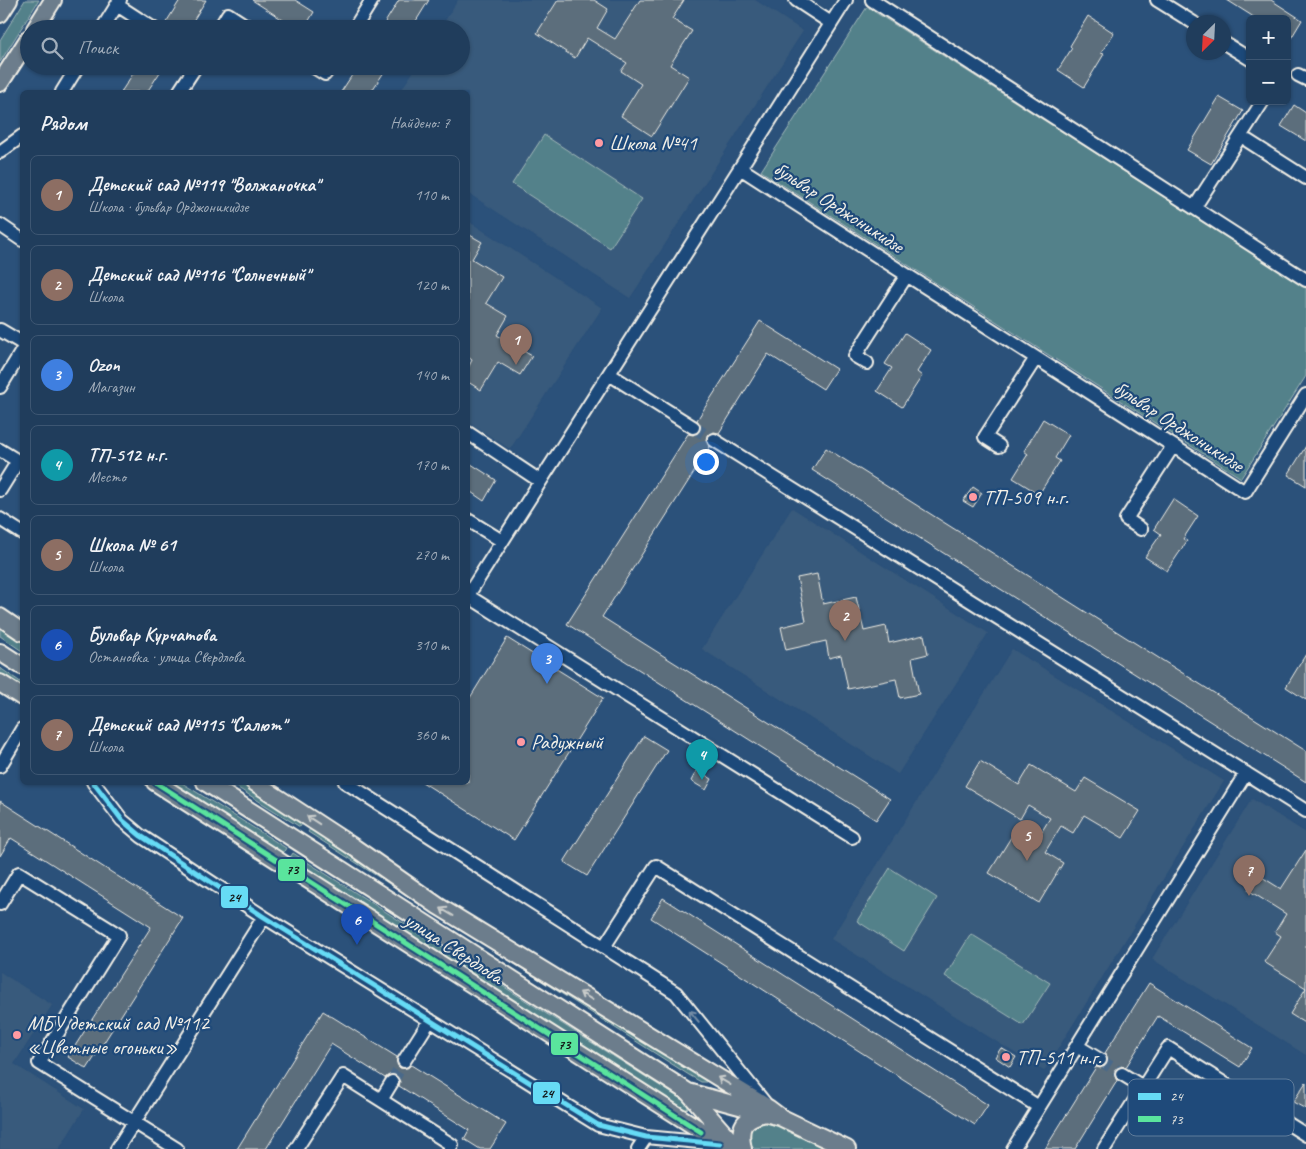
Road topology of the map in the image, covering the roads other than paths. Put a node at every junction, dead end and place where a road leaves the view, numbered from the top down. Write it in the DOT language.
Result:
graph roads {
  1 [pos="9,0"];
  2 [pos="53,0"];
  3 [pos="372,0"];
  4 [pos="796,0"];
  5 [pos="846,0"];
  6 [pos="872,0"];
  7 [pos="1157,0"];
  8 [pos="118,2"];
  9 [pos="0,14"];
  10 [pos="1186,19"];
  11 [pos="41,20"];
  12 [pos="107,20"];
  13 [pos="142,20"];
  14 [pos="224,20"];
  15 [pos="238,20"];
  16 [pos="360,20"];
  17 [pos="831,23"];
  18 [pos="1231,47"];
  19 [pos="20,52"];
  20 [pos="1246,57"];
  21 [pos="72,75"];
  22 [pos="190,75"];
  23 [pos="0,83"];
  24 [pos="63,90"];
  25 [pos="180,90"];
  26 [pos="1260,105"];
  27 [pos="20,137"];
  28 [pos="1248,141"];
  29 [pos="0,152"];
  30 [pos="740,168"];
  31 [pos="1306,178"];
  32 [pos="1194,208"];
  33 [pos="0,225"];
  34 [pos="20,239"];
  35 [pos="907,275"];
  36 [pos="1306,280"];
  37 [pos="0,330"];
  38 [pos="20,343"];
  39 [pos="20,354"];
  40 [pos="1036,358"];
  41 [pos="867,363"];
  42 [pos="609,374"];
  43 [pos="0,387"];
  44 [pos="1306,395"];
  45 [pos="693,427"];
  46 [pos="470,434"];
  47 [pos="714,440"];
  48 [pos="999,446"];
  49 [pos="1173,446"];
  50 [pos="0,450"];
  51 [pos="540,481"];
  52 [pos="0,490"];
  53 [pos="0,519"];
  54 [pos="470,521"];
  55 [pos="1140,529"];
  56 [pos="20,532"];
  57 [pos="502,541"];
  58 [pos="470,592"];
  59 [pos="470,596"];
  60 [pos="0,618"];
  61 [pos="20,631"];
  62 [pos="0,652"];
  63 [pos="20,665"];
  64 [pos="0,683"];
  65 [pos="20,696"];
  66 [pos="20,732"];
  67 [pos="0,766"];
  68 [pos="1246,773"];
  69 [pos="95,785"];
  70 [pos="160,785"];
  71 [pos="210,785"];
  72 [pos="259,785"];
  73 [pos="349,785"];
  74 [pos="1306,811"];
  75 [pos="852,837"];
  76 [pos="0,904"];
  77 [pos="264,917"];
  78 [pos="604,947"];
  79 [pos="430,1020"];
  80 [pos="1077,1046"];
  81 [pos="1100,1060"];
  82 [pos="404,1061"];
  83 [pos="1122,1074"];
  84 [pos="1130,1079"];
  85 [pos="1149,1079"];
  86 [pos="1217,1079"];
  87 [pos="392,1082"];
  88 [pos="688,1092"];
  89 [pos="381,1100"];
  90 [pos="1039,1107"];
  91 [pos="1128,1111"];
  92 [pos="772,1113"];
  93 [pos="134,1122"];
  94 [pos="1294,1128"];
  95 [pos="1306,1136"];
  96 [pos="646,1137"];
  97 [pos="725,1146"];
  98 [pos="117,1149"];
  99 [pos="177,1149"];
  100 [pos="296,1149"];
  101 [pos="450,1149"];
  102 [pos="638,1149"];
  103 [pos="738,1149"];
  104 [pos="743,1149"];
  105 [pos="847,1149"];
  106 [pos="1013,1149"];
  107 [pos="1104,1149"];
  1 -- 9 [label="main road"];
  2 -- 11 [label="main road"];
  3 -- 16 [label="street"];
  4 -- 17 [label="street"];
  5 -- 17 [label="street"];
  6 -- 32 [label="street"];
  7 -- 10 [label="street"];
  8 -- 12 [label="street"];
  8 -- 13 [label="street"];
  14 -- 15 [label="street"];
  17 -- 30 [label="street"];
  18 -- 20 [label="street"];
  19 -- 23 [label="main road"];
  21 -- 24 [label="street"];
  22 -- 25 [label="street"];
  26 -- 32 [label="street"];
  27 -- 29 [label="street"];
  28 -- 31 [label="street"];
  30 -- 35 [label="street, бульвар Орджоникидзе"];
  30 -- 42 [label="street, бульвар Орджоникидзе"];
  32 -- 36 [label="street"];
  33 -- 34 [label="street"];
  35 -- 40 [label="street, бульвар Орджоникидзе"];
  35 -- 41 [label="street"];
  37 -- 38 [label="street"];
  39 -- 43 [label="street"];
  40 -- 48 [label="street"];
  40 -- 49 [label="street, бульвар Орджоникидзе"];
  42 -- 45 [label="street"];
  42 -- 51 [label="street, бульвар Орджоникидзе"];
  44 -- 49 [label="street, бульвар Орджоникидзе"];
  46 -- 51 [label="street"];
  47 -- 68 [label="street"];
  49 -- 55 [label="street"];
  50 -- 52 [label="street"];
  51 -- 57 [label="street, бульвар Орджоникидзе"];
  53 -- 56 [label="street"];
  54 -- 57 [label="street"];
  57 -- 58 [label="street, бульвар Орджоникидзе"];
  59 -- 75 [label="street"];
  60 -- 61 [label="main road"];
  62 -- 63 [label="main road"];
  64 -- 65 [label="main road"];
  66 -- 67 [label="street"];
  68 -- 74 [label="street"];
  68 -- 80 [label="street"];
  69 -- 77 [label="street"];
  70 -- 97 [label="main road, улица Свердлова"];
  71 -- 88 [label="main road, улица Свердлова"];
  92 -- 72 [label="main road, улица Свердлова, one-way"];
  73 -- 78 [label="street"];
  76 -- 93 [label="street"];
  77 -- 79 [label="street"];
  77 -- 93 [label="street"];
  78 -- 90 [label="street"];
  92 -- 78 [label="street, one-way"];
  79 -- 82 [label="street"];
  79 -- 96 [label="street"];
  80 -- 81 [label="street"];
  80 -- 90 [label="street"];
  83 -- 84 [label="street"];
  85 -- 86 [label="street"];
  87 -- 89 [label="street"];
  88 -- 92 [label="main road, улица Свердлова"];
  88 -- 103 [label="main road, улица Свердлова"];
  89 -- 100 [label="street"];
  89 -- 101 [label="street"];
  90 -- 106 [label="street"];
  91 -- 107 [label="street"];
  92 -- 104 [label="main road"];
  92 -- 105 [label="main road, улица Свердлова"];
  93 -- 98 [label="street"];
  93 -- 99 [label="street"];
  94 -- 95 [label="street"];
  96 -- 97 [label="street"];
  96 -- 102 [label="street"];
}
